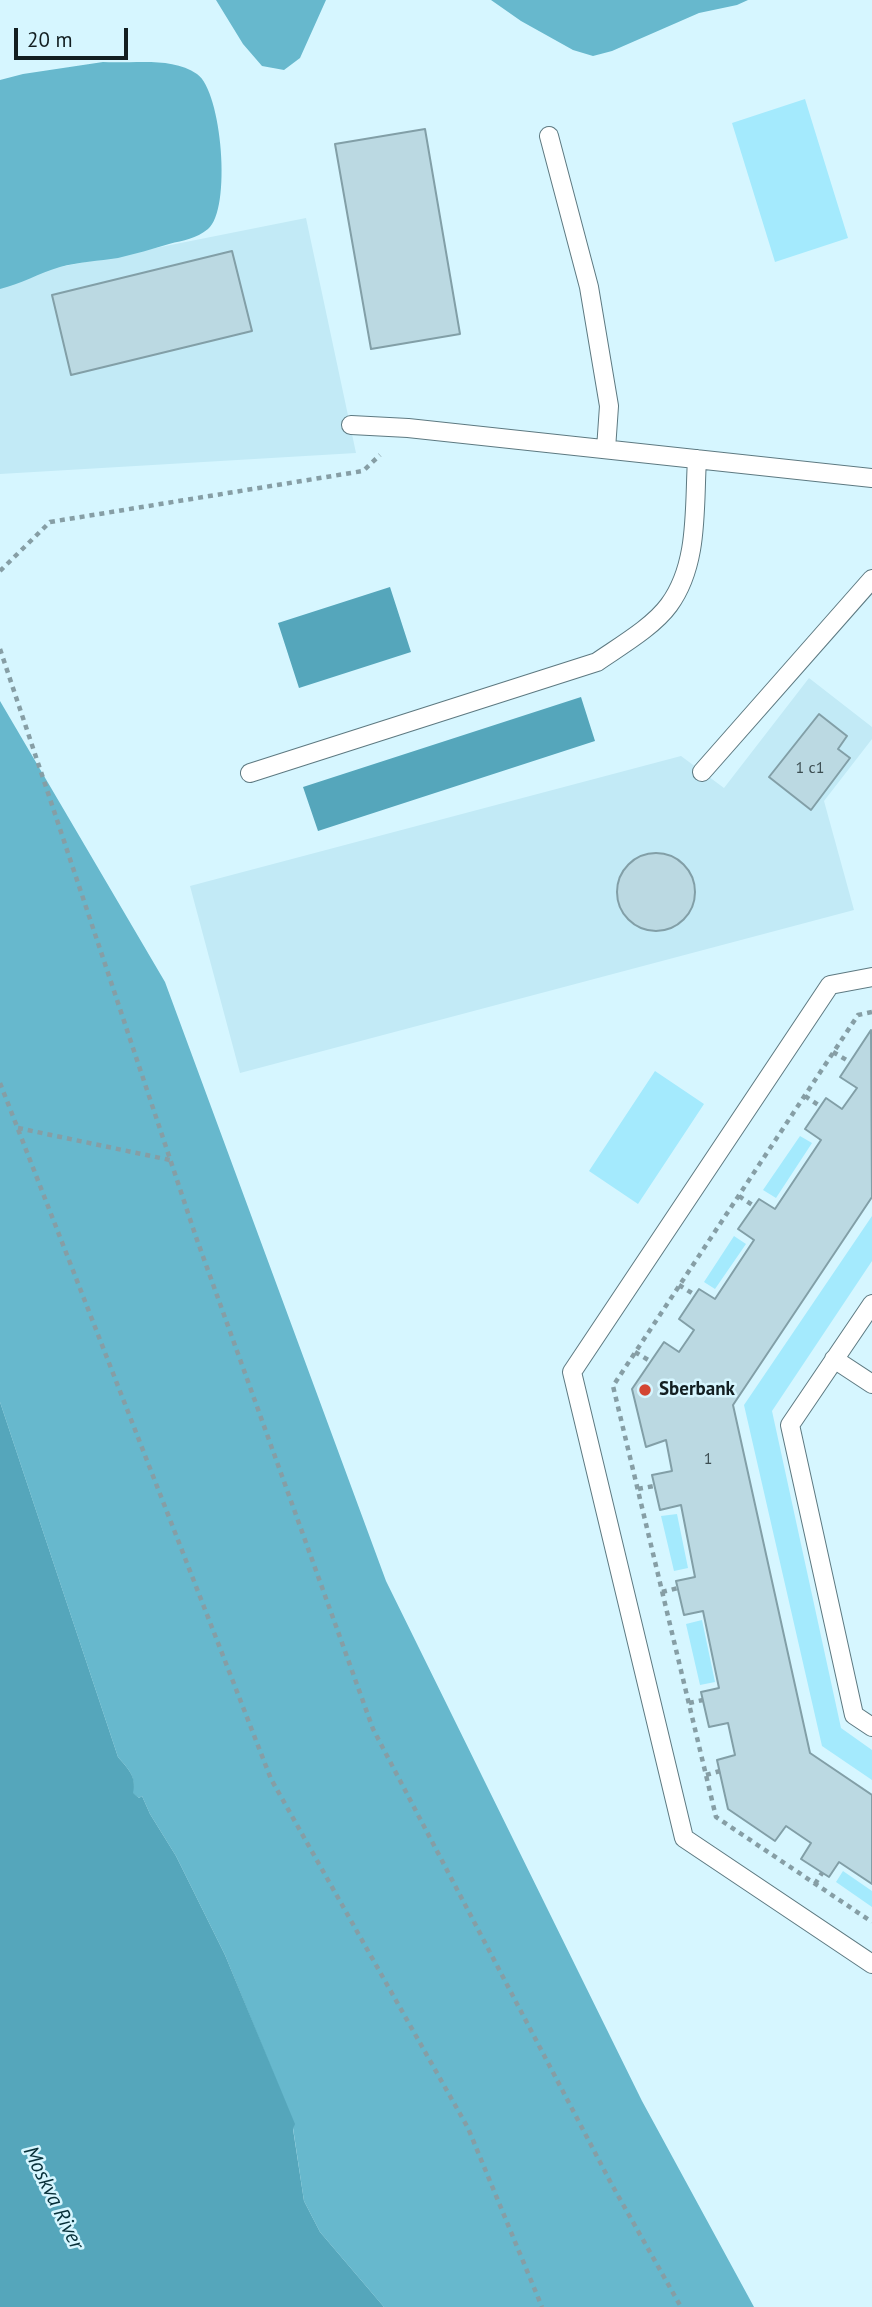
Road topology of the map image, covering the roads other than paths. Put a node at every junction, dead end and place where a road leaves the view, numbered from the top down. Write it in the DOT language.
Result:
graph roads {
  1 [pos="549,136"];
  2 [pos="351,425"];
  3 [pos="606,449"];
  4 [pos="698,459"];
  5 [pos="872,478"];
  6 [pos="872,579"];
  7 [pos="702,772"];
  8 [pos="250,773"];
  9 [pos="872,977"];
  10 [pos="872,1304"];
  11 [pos="834,1359"];
  12 [pos="872,1384"];
  13 [pos="872,1727"];
  14 [pos="872,1964"];
  1 -- 3 [label="lane"];
  2 -- 3 [label="lane"];
  3 -- 4 [label="lane"];
  4 -- 5 [label="lane"];
  4 -- 8 [label="lane"];
  6 -- 7 [label="lane"];
  9 -- 14 [label="lane"];
  10 -- 11 [label="lane"];
  11 -- 12 [label="lane"];
  11 -- 13 [label="lane"];
}
